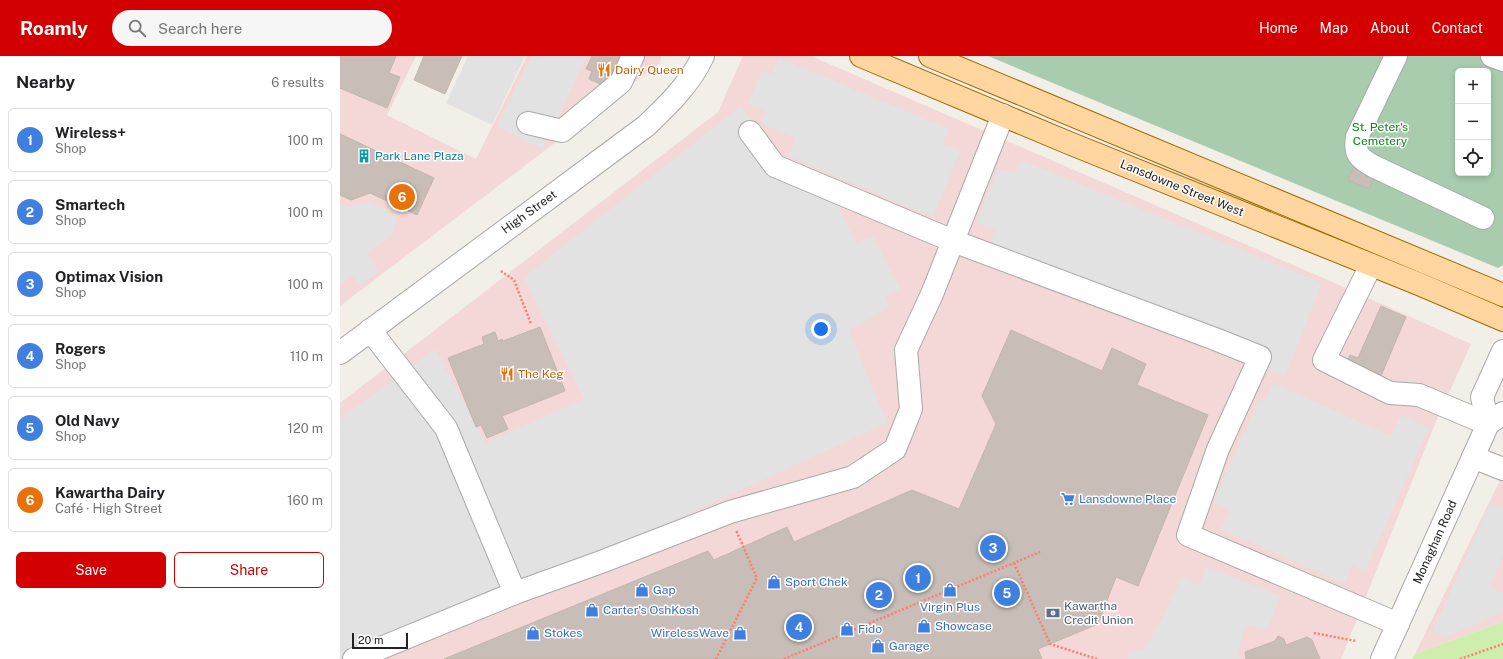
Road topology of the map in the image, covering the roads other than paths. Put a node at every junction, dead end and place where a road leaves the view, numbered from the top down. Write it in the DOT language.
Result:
graph roads {
  1 [pos="633,56"];
  2 [pos="703,56"];
  3 [pos="861,56"];
  4 [pos="930,56"];
  5 [pos="1396,56"];
  6 [pos="1492,56"];
  7 [pos="1503,60"];
  8 [pos="1003,115"];
  9 [pos="528,123"];
  10 [pos="750,132"];
  11 [pos="1483,218"];
  12 [pos="953,241"];
  13 [pos="1371,264"];
  14 [pos="1503,294"];
  15 [pos="1503,320"];
  16 [pos="370,330"];
  17 [pos="1503,351"];
  18 [pos="340,352"];
  19 [pos="1495,419"];
  20 [pos="1473,457"];
  21 [pos="1503,469"];
  22 [pos="515,593"];
  23 [pos="1398,624"];
  24 [pos="354,659"];
  25 [pos="1382,659"];
  1 -- 9 [label="street"];
  2 -- 16 [label="street, High Street"];
  3 -- 8 [label="main road, Lansdowne Street West"];
  4 -- 14 [label="main road, Lansdowne Street West"];
  5 -- 11 [label="street"];
  6 -- 7 [label="street"];
  8 -- 12 [label="street"];
  8 -- 13 [label="main road, Lansdowne Street West"];
  10 -- 12 [label="street"];
  12 -- 22 [label="street"];
  12 -- 23 [label="street"];
  13 -- 15 [label="main road, Lansdowne Street West"];
  13 -- 19 [label="street"];
  16 -- 18 [label="street, High Street"];
  16 -- 22 [label="street"];
  17 -- 19 [label="street"];
  19 -- 20 [label="street, Monaghan Road"];
  20 -- 21 [label="street"];
  20 -- 23 [label="street, Monaghan Road"];
  22 -- 24 [label="street"];
  23 -- 25 [label="street, Monaghan Road"];
}
